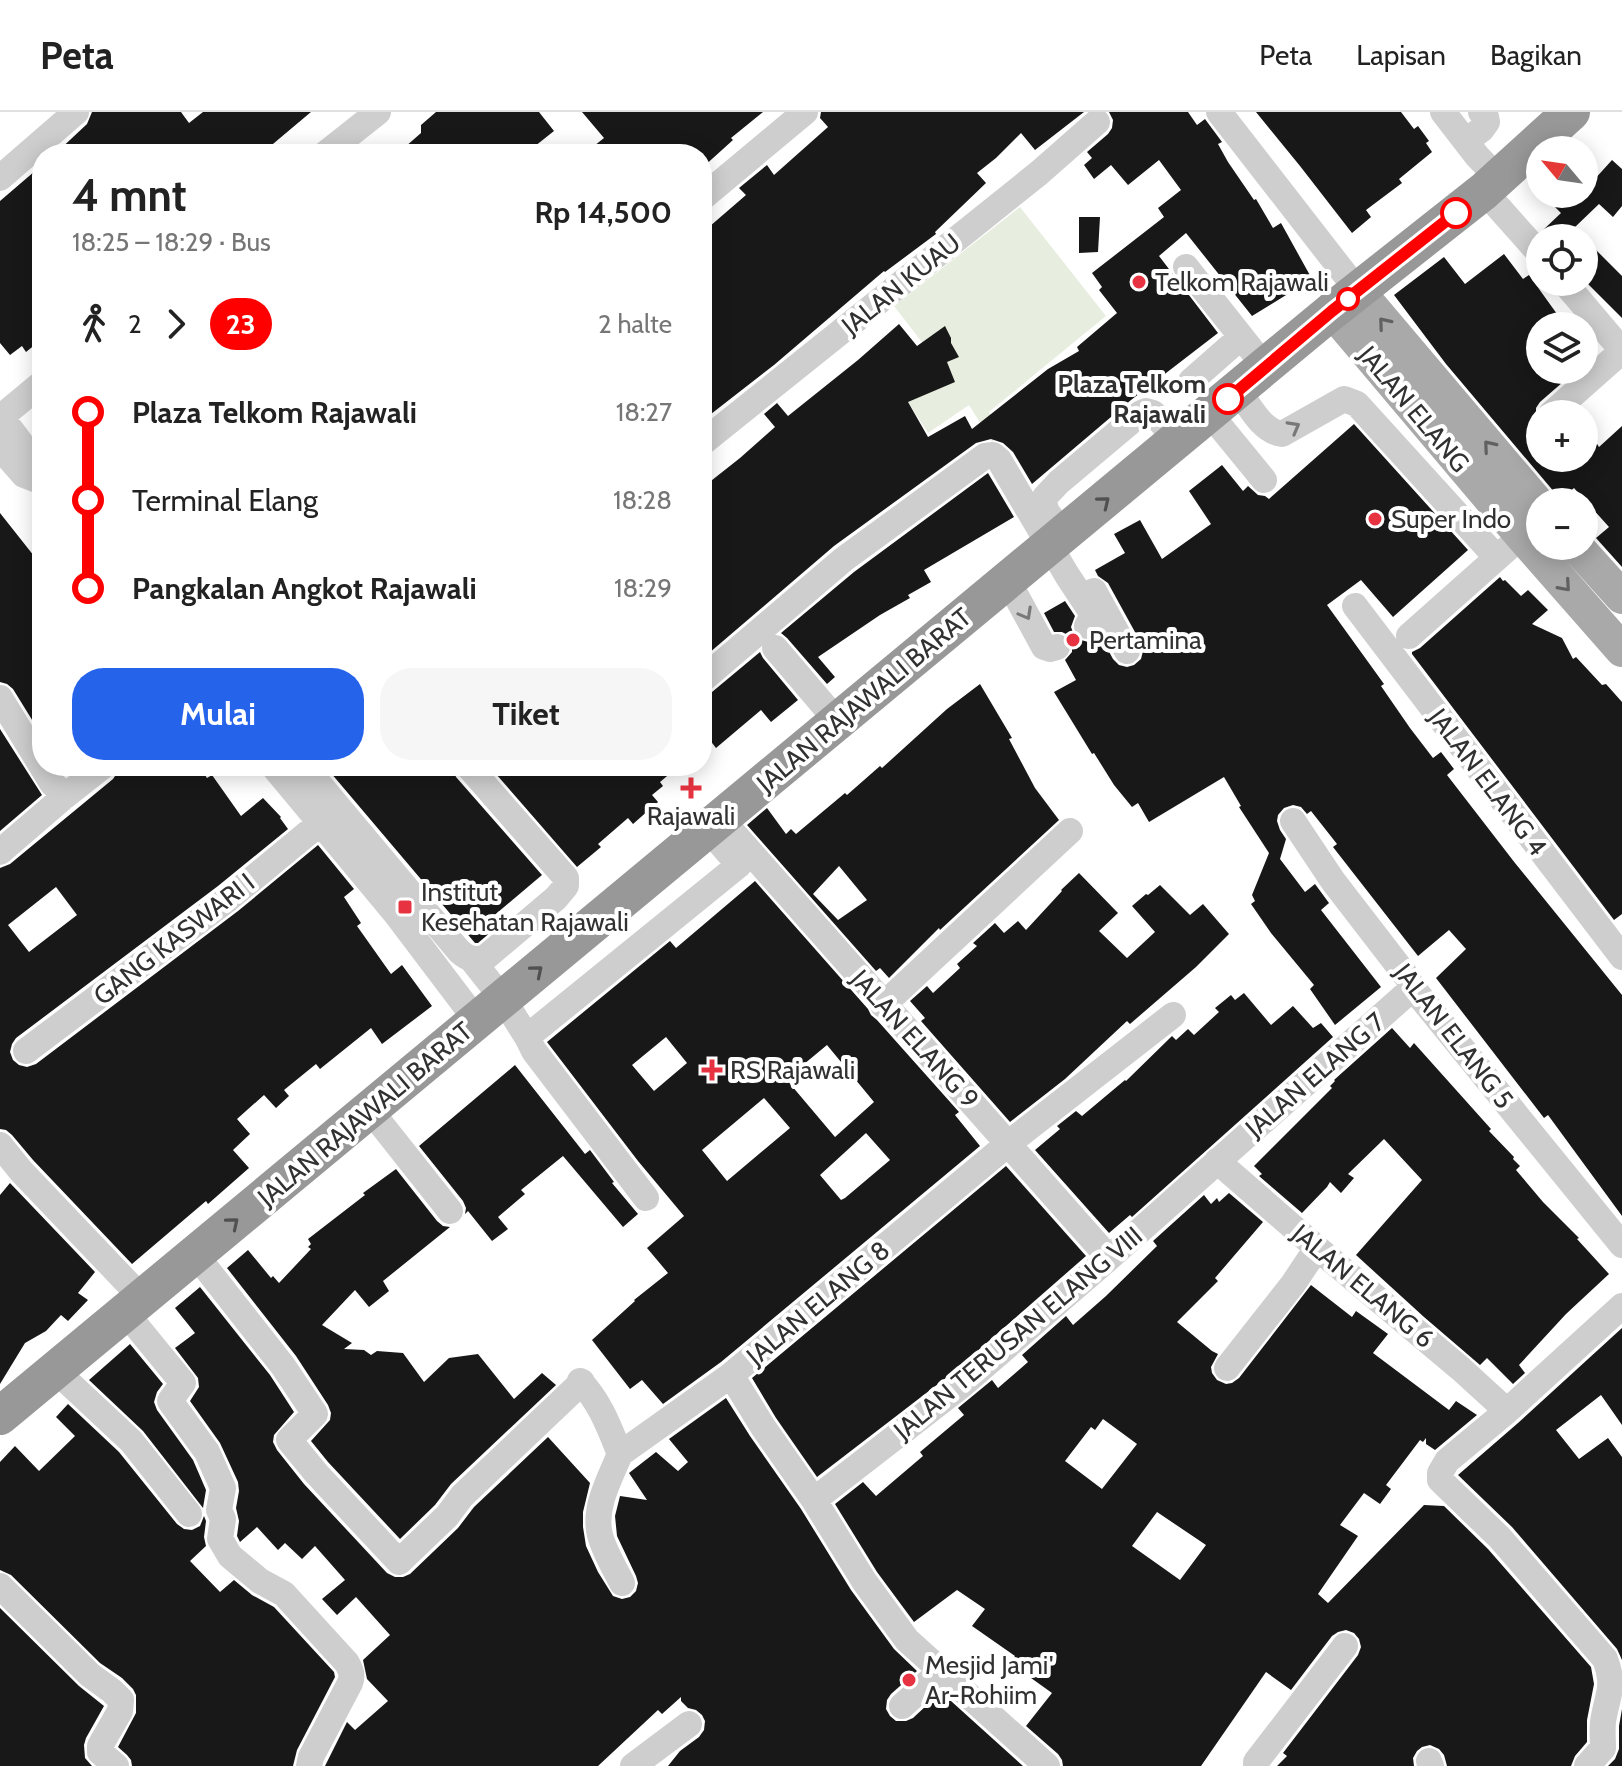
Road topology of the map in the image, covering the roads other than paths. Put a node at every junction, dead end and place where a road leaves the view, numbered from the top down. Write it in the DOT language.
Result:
graph roads {
  1 [pos="76,112"];
  2 [pos="378,112"];
  3 [pos="805,112"];
  4 [pos="1219,112"];
  5 [pos="1443,112"];
  6 [pos="1481,112"];
  7 [pos="1571,112"];
  8 [pos="1097,122"];
  9 [pos="1466,141"];
  10 [pos="39,144"];
  11 [pos="338,144"];
  12 [pos="32,150"];
  13 [pos="0,178"];
  14 [pos="1491,184"];
  15 [pos="712,190"];
  16 [pos="1526,234"];
  17 [pos="1186,267"];
  18 [pos="1576,296"];
  19 [pos="1345,301"];
  20 [pos="1241,337"];
  21 [pos="1622,349"];
  22 [pos="1191,381"];
  23 [pos="32,391"];
  24 [pos="1238,391"];
  25 [pos="1566,400"];
  26 [pos="0,418"];
  27 [pos="712,435"];
  28 [pos="0,448"];
  29 [pos="32,458"];
  30 [pos="32,478"];
  31 [pos="1264,480"];
  32 [pos="1526,491"];
  33 [pos="1056,541"];
  34 [pos="1509,547"];
  35 [pos="1589,560"];
  36 [pos="1008,581"];
  37 [pos="1622,597"];
  38 [pos="1355,606"];
  39 [pos="1087,626"];
  40 [pos="1409,636"];
  41 [pos="1057,647"];
  42 [pos="775,648"];
  43 [pos="1622,650"];
  44 [pos="1127,651"];
  45 [pos="712,671"];
  46 [pos="0,698"];
  47 [pos="838,722"];
  48 [pos="32,750"];
  49 [pos="48,776"];
  50 [pos="90,776"];
  51 [pos="281,776"];
  52 [pos="312,776"];
  53 [pos="477,776"];
  54 [pos="65,796"];
  55 [pos="1293,821"];
  56 [pos="320,823"];
  57 [pos="714,824"];
  58 [pos="1070,831"];
  59 [pos="0,852"];
  60 [pos="660,870"];
  61 [pos="566,886"];
  62 [pos="690,905"];
  63 [pos="599,920"];
  64 [pos="1622,957"];
  65 [pos="472,960"];
  66 [pos="1413,988"];
  67 [pos="883,1005"];
  68 [pos="490,1010"];
  69 [pos="1173,1015"];
  70 [pos="527,1037"];
  71 [pos="26,1051"];
  72 [pos="370,1110"];
  73 [pos="1009,1143"];
  74 [pos="0,1145"];
  75 [pos="1217,1161"];
  76 [pos="646,1198"];
  77 [pos="450,1211"];
  78 [pos="1622,1245"];
  79 [pos="1317,1248"];
  80 [pos="195,1254"];
  81 [pos="1109,1258"];
  82 [pos="134,1305"];
  83 [pos="1622,1306"];
  84 [pos="1227,1368"];
  85 [pos="55,1370"];
  86 [pos="731,1375"];
  87 [pos="1507,1411"];
  88 [pos="0,1416"];
  89 [pos="620,1454"];
  90 [pos="814,1500"];
  91 [pos="189,1514"];
  92 [pos="622,1583"];
  93 [pos="0,1586"];
  94 [pos="1345,1646"];
  95 [pos="941,1671"];
  96 [pos="902,1706"];
  97 [pos="689,1724"];
  98 [pos="116,1766"];
  99 [pos="309,1766"];
  100 [pos="633,1766"];
  101 [pos="1047,1766"];
  102 [pos="1256,1766"];
  103 [pos="1587,1766"];
  1 -- 10 [label="street"];
  2 -- 11 [label="street"];
  3 -- 15 [label="street"];
  4 -- 19 [label="street"];
  5 -- 9 [label="street"];
  6 -- 9 [label="street"];
  7 -- 14 [label="highway, JALAN RAJAWALI BARAT"];
  8 -- 27 [label="street, JALAN KUAU"];
  9 -- 14 [label="street"];
  12 -- 13 [label="street"];
  14 -- 16 [label="street"];
  14 -- 19 [label="highway, JALAN RAJAWALI BARAT"];
  17 -- 20 [label="street"];
  18 -- 21 [label="street"];
  19 -- 24 [label="highway, JALAN RAJAWALI BARAT"];
  32 -- 19 [label="main road, JALAN ELANG, one-way"];
  19 -- 34 [label="main road, JALAN ELANG"];
  20 -- 22 [label="street"];
  20 -- 24 [label="street"];
  21 -- 25 [label="street"];
  23 -- 26 [label="street"];
  24 -- 31 [label="street"];
  33 -- 24 [label="highway, JALAN RAJAWALI BARAT, one-way"];
  24 -- 34 [label="street, one-way"];
  26 -- 29 [label="street"];
  28 -- 30 [label="street"];
  33 -- 36 [label="highway, JALAN RAJAWALI BARAT"];
  33 -- 39 [label="street"];
  33 -- 44 [label="street"];
  33 -- 45 [label="street"];
  34 -- 40 [label="street"];
  34 -- 43 [label="main road, JALAN ELANG, one-way"];
  35 -- 37 [label="main road"];
  36 -- 41 [label="street, one-way"];
  36 -- 47 [label="highway, JALAN RAJAWALI BARAT"];
  38 -- 64 [label="street, JALAN ELANG 4"];
  42 -- 47 [label="street"];
  46 -- 48 [label="street"];
  47 -- 57 [label="highway, JALAN RAJAWALI BARAT"];
  49 -- 54 [label="street"];
  50 -- 54 [label="street"];
  51 -- 56 [label="street"];
  52 -- 65 [label="street"];
  53 -- 61 [label="street"];
  54 -- 59 [label="street"];
  55 -- 66 [label="street, JALAN ELANG 5"];
  56 -- 68 [label="street"];
  56 -- 71 [label="street, GANG KASWARI I"];
  57 -- 60 [label="highway, JALAN RAJAWALI BARAT"];
  57 -- 62 [label="street"];
  57 -- 67 [label="street, JALAN ELANG 9"];
  58 -- 67 [label="street"];
  60 -- 62 [label="street"];
  60 -- 63 [label="highway, JALAN RAJAWALI BARAT"];
  61 -- 63 [label="street"];
  61 -- 65 [label="street"];
  62 -- 70 [label="street"];
  68 -- 63 [label="highway, JALAN RAJAWALI BARAT, one-way"];
  65 -- 68 [label="street"];
  66 -- 75 [label="street, JALAN ELANG 7"];
  66 -- 78 [label="street, JALAN ELANG 5"];
  67 -- 73 [label="street, JALAN ELANG 9"];
  68 -- 70 [label="street"];
  68 -- 72 [label="highway, JALAN RAJAWALI BARAT"];
  69 -- 73 [label="street, JALAN ELANG 8"];
  70 -- 76 [label="street"];
  72 -- 77 [label="street"];
  80 -- 72 [label="highway, JALAN RAJAWALI BARAT, one-way"];
  73 -- 81 [label="street, JALAN ELANG 9"];
  73 -- 86 [label="street, JALAN ELANG 8"];
  74 -- 82 [label="street"];
  75 -- 79 [label="street, JALAN ELANG 6"];
  75 -- 81 [label="street, JALAN TERUSAN ELANG VIII"];
  79 -- 84 [label="street"];
  79 -- 87 [label="street, JALAN ELANG 6"];
  80 -- 82 [label="highway, JALAN RAJAWALI BARAT"];
  80 -- 89 [label="street"];
  81 -- 90 [label="street, JALAN TERUSAN ELANG VIII"];
  82 -- 85 [label="highway, JALAN RAJAWALI BARAT"];
  82 -- 99 [label="street"];
  83 -- 87 [label="street"];
  85 -- 88 [label="highway, JALAN RAJAWALI BARAT"];
  85 -- 91 [label="street"];
  86 -- 89 [label="street, JALAN ELANG 8"];
  86 -- 90 [label="street"];
  87 -- 103 [label="street"];
  89 -- 92 [label="street"];
  90 -- 95 [label="street"];
  93 -- 98 [label="street"];
  94 -- 102 [label="street"];
  95 -- 96 [label="street"];
  95 -- 101 [label="street"];
  97 -- 100 [label="street"];
}
